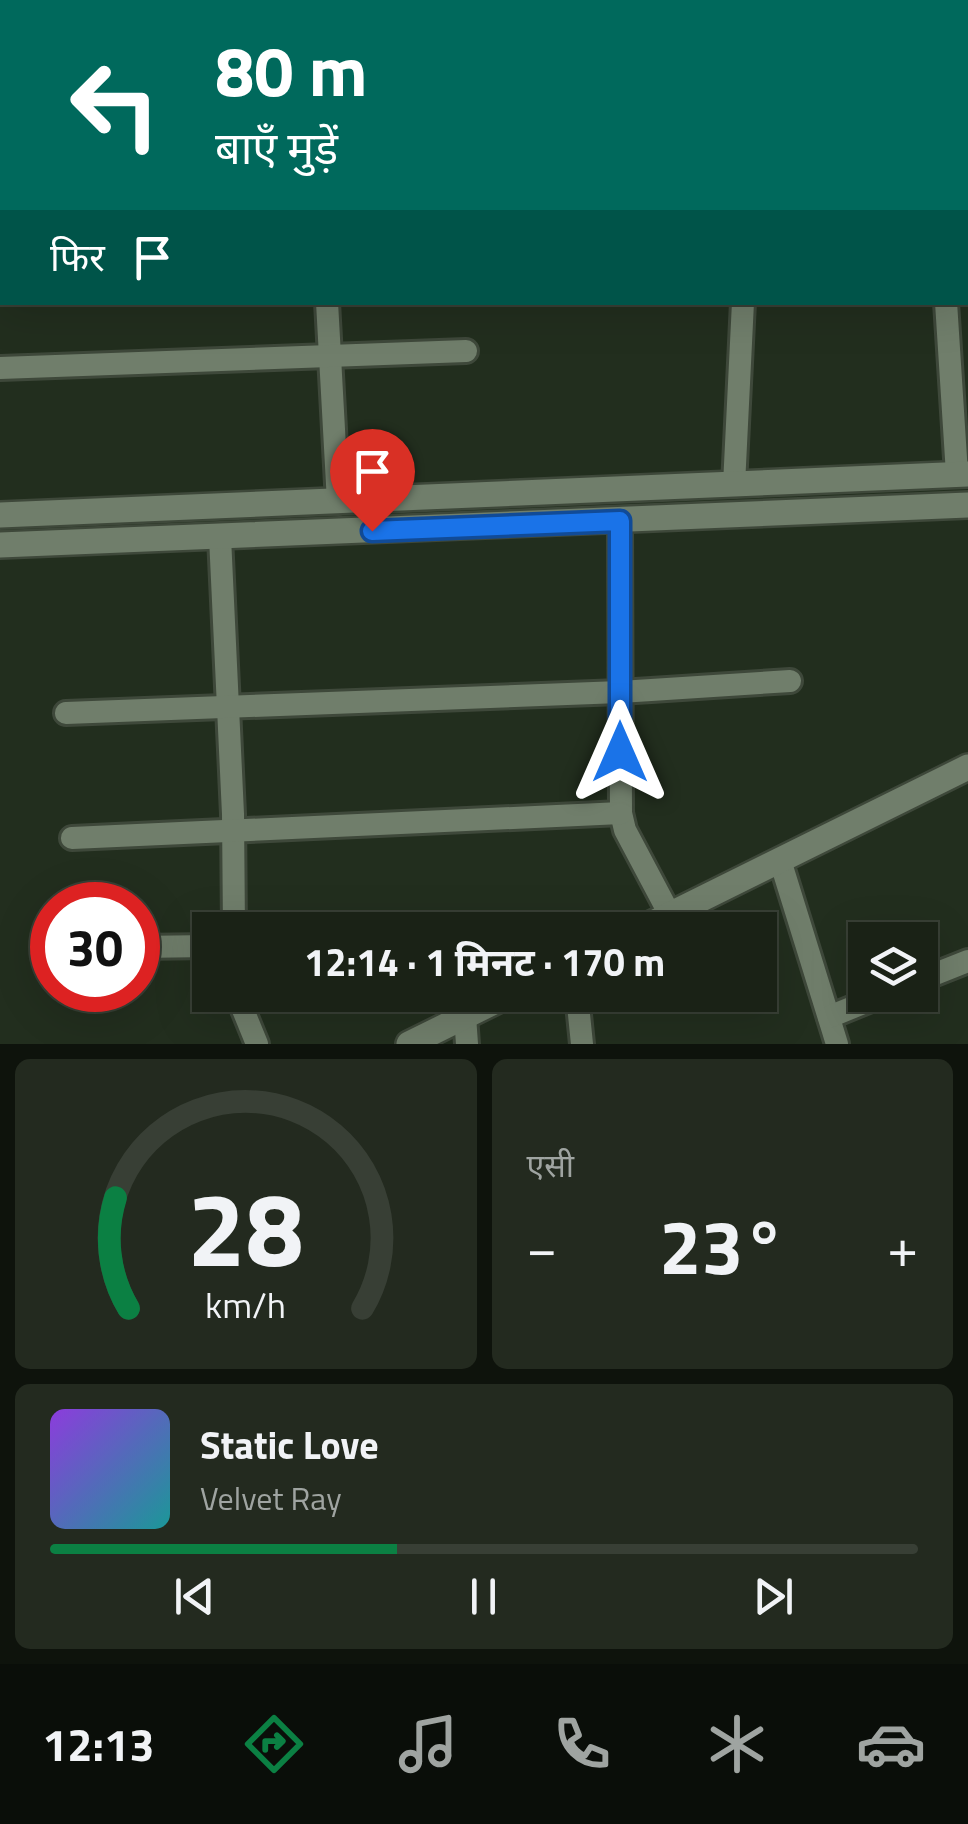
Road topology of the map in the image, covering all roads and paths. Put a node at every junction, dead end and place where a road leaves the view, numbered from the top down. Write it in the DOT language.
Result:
graph roads {
  1 [pos="328,305"];
  2 [pos="742,305"];
  3 [pos="946,305"];
  4 [pos="466,351"];
  5 [pos="330,358"];
  6 [pos="0,368"];
  7 [pos="963,474"];
  8 [pos="734,485"];
  9 [pos="338,502"];
  10 [pos="968,505"];
  11 [pos="0,514"];
  12 [pos="620,521"];
  13 [pos="220,537"];
  14 [pos="0,546"];
  15 [pos="790,681"];
  16 [pos="620,692"];
  17 [pos="229,707"];
  18 [pos="66,713"];
  19 [pos="968,767"];
  20 [pos="622,813"];
  21 [pos="234,831"];
  22 [pos="72,838"];
  23 [pos="780,860"];
  24 [pos="234,912"];
  25 [pos="668,912"];
  26 [pos="676,912"];
  27 [pos="192,946"];
  28 [pos="160,947"];
  29 [pos="968,961"];
  30 [pos="938,973"];
  31 [pos="848,1009"];
  32 [pos="244,1012"];
  33 [pos="473,1012"];
  34 [pos="578,1012"];
  35 [pos="465,1016"];
  36 [pos="828,1017"];
  37 [pos="258,1044"];
  38 [pos="408,1044"];
  39 [pos="466,1044"];
  40 [pos="582,1044"];
  41 [pos="837,1044"];
  1 -- 5 [label="street"];
  2 -- 8 [label="street"];
  3 -- 7 [label="street"];
  4 -- 5 [label="street"];
  5 -- 6 [label="street"];
  5 -- 9 [label="street"];
  7 -- 8 [label="main road"];
  8 -- 9 [label="main road"];
  9 -- 11 [label="main road"];
  10 -- 12 [label="main road"];
  12 -- 13 [label="main road"];
  12 -- 16 [label="street"];
  13 -- 14 [label="main road"];
  13 -- 17 [label="street"];
  15 -- 16 [label="street"];
  16 -- 17 [label="street"];
  16 -- 20 [label="street"];
  17 -- 18 [label="street"];
  17 -- 21 [label="street"];
  19 -- 23 [label="main road"];
  20 -- 21 [label="street"];
  20 -- 25 [label="street"];
  21 -- 22 [label="street"];
  21 -- 24 [label="street"];
  23 -- 26 [label="main road"];
  23 -- 36 [label="street"];
  27 -- 28 [label="street"];
  29 -- 30 [label="street"];
  31 -- 36 [label="street"];
  32 -- 37 [label="street"];
  33 -- 35 [label="main road"];
  34 -- 40 [label="street"];
  35 -- 38 [label="main road"];
  35 -- 39 [label="street"];
  36 -- 41 [label="street"];
}
